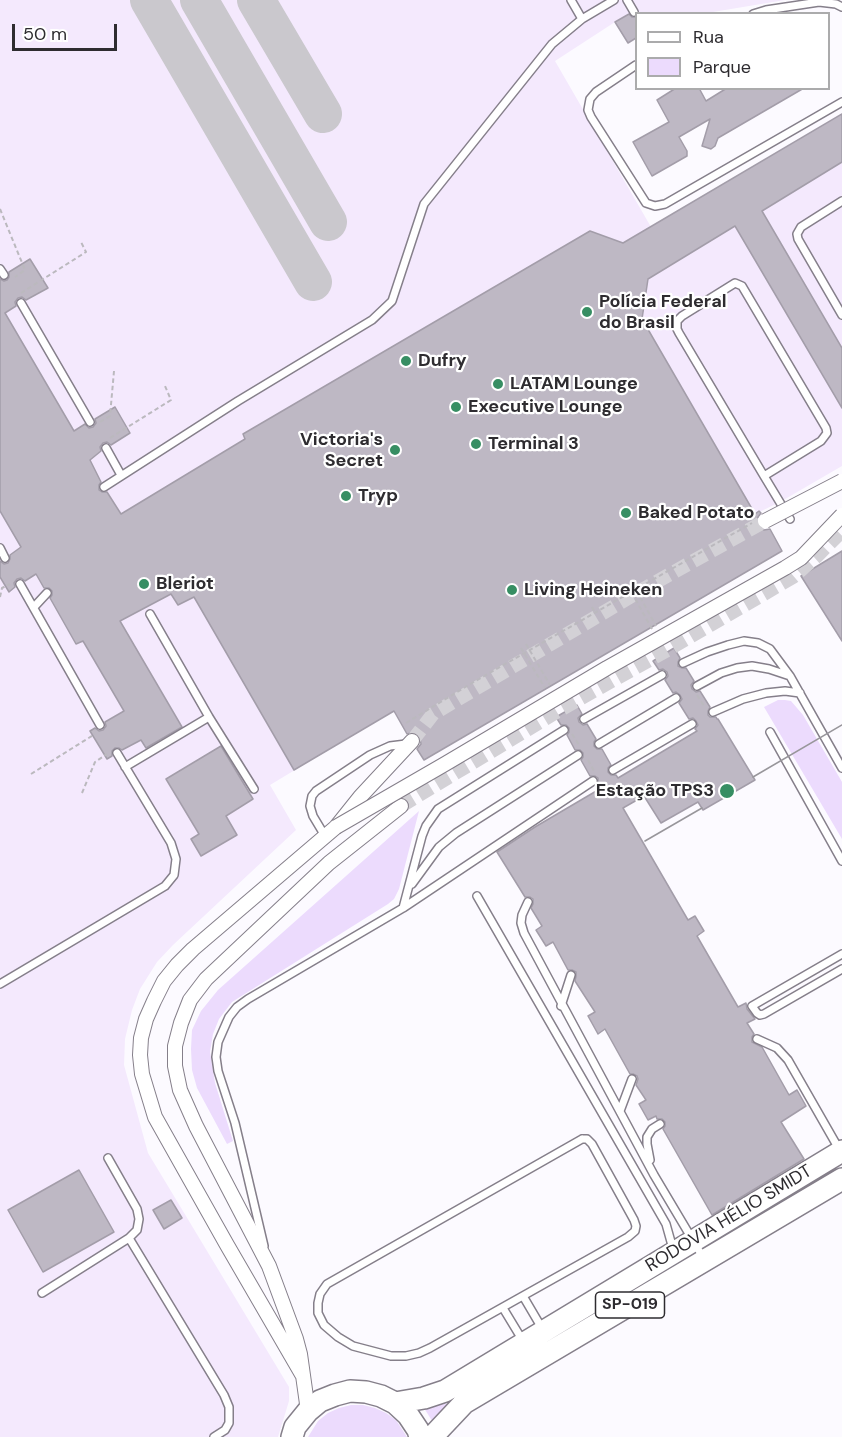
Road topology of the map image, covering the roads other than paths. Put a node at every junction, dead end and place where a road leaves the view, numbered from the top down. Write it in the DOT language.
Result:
graph roads {
  1 [pos="571,0"];
  2 [pos="614,0"];
  3 [pos="627,0"];
  4 [pos="842,7"];
  5 [pos="634,12"];
  6 [pos="759,12"];
  7 [pos="582,19"];
  8 [pos="635,66"];
  9 [pos="842,102"];
  10 [pos="842,201"];
  11 [pos="21,303"];
  12 [pos="842,315"];
  13 [pos="91,424"];
  14 [pos="104,446"];
  15 [pos="122,475"];
  16 [pos="764,476"];
  17 [pos="842,481"];
  18 [pos="104,487"];
  19 [pos="842,515"];
  20 [pos="790,519"];
  21 [pos="762,520"];
  22 [pos="0,548"];
  23 [pos="5,558"];
  24 [pos="20,584"];
  25 [pos="47,593"];
  26 [pos="34,607"];
  27 [pos="150,614"];
  28 [pos="683,663"];
  29 [pos="662,675"];
  30 [pos="790,676"];
  31 [pos="697,686"];
  32 [pos="800,693"];
  33 [pos="676,698"];
  34 [pos="713,712"];
  35 [pos="209,717"];
  36 [pos="584,719"];
  37 [pos="692,724"];
  38 [pos="101,727"];
  39 [pos="564,730"];
  40 [pos="770,732"];
  41 [pos="410,742"];
  42 [pos="599,744"];
  43 [pos="115,751"];
  44 [pos="578,755"];
  45 [pos="125,767"];
  46 [pos="842,768"];
  47 [pos="614,770"];
  48 [pos="593,782"];
  49 [pos="254,789"];
  50 [pos="400,806"];
  51 [pos="330,832"];
  52 [pos="351,836"];
  53 [pos="842,861"];
  54 [pos="329,862"];
  55 [pos="409,888"];
  56 [pos="477,896"];
  57 [pos="528,902"];
  58 [pos="403,908"];
  59 [pos="842,954"];
  60 [pos="842,969"];
  61 [pos="571,975"];
  62 [pos="0,984"];
  63 [pos="561,1006"];
  64 [pos="757,1039"];
  65 [pos="632,1079"];
  66 [pos="620,1111"];
  67 [pos="660,1124"];
  68 [pos="841,1153"];
  69 [pos="108,1158"];
  70 [pos="654,1175"];
  71 [pos="842,1179"];
  72 [pos="129,1238"];
  73 [pos="693,1241"];
  74 [pos="674,1253"];
  75 [pos="705,1260"];
  76 [pos="269,1266"];
  77 [pos="42,1293"];
  78 [pos="523,1296"];
  79 [pos="502,1308"];
  80 [pos="550,1341"];
  81 [pos="530,1352"];
  82 [pos="303,1376"];
  83 [pos="395,1403"];
  84 [pos="308,1411"];
  85 [pos="214,1437"];
  86 [pos="292,1437"];
  87 [pos="420,1437"];
  88 [pos="432,1437"];
  1 -- 7 [label="lane"];
  2 -- 7 [label="lane"];
  3 -- 5 [label="lane"];
  4 -- 6 [label="lane"];
  7 -- 15 [label="lane"];
  8 -- 9 [label="lane"];
  10 -- 12 [label="lane"];
  11 -- 13 [label="lane"];
  14 -- 15 [label="lane"];
  15 -- 18 [label="lane"];
  16 -- 16 [label="lane"];
  16 -- 20 [label="lane"];
  17 -- 21 [label="street, bridge"];
  19 -- 51 [label="street, bridge"];
  22 -- 23 [label="lane"];
  24 -- 26 [label="lane"];
  25 -- 26 [label="lane"];
  26 -- 38 [label="lane"];
  27 -- 35 [label="lane"];
  28 -- 30 [label="lane"];
  29 -- 36 [label="lane"];
  30 -- 31 [label="lane"];
  30 -- 32 [label="lane"];
  32 -- 34 [label="lane"];
  32 -- 46 [label="lane"];
  33 -- 42 [label="lane"];
  35 -- 45 [label="lane"];
  35 -- 49 [label="lane"];
  37 -- 47 [label="lane"];
  39 -- 55 [label="lane"];
  40 -- 53 [label="lane"];
  41 -- 51 [label="street"];
  41 -- 51 [label="lane"];
  43 -- 45 [label="lane"];
  44 -- 55 [label="lane"];
  45 -- 62 [label="lane"];
  48 -- 58 [label="lane"];
  50 -- 54 [label="street"];
  51 -- 82 [label="street"];
  52 -- 54 [label="lane"];
  54 -- 76 [label="street"];
  55 -- 58 [label="lane"];
  56 -- 74 [label="lane"];
  57 -- 63 [label="lane"];
  58 -- 76 [label="lane"];
  59 -- 60 [label="lane"];
  61 -- 63 [label="lane"];
  63 -- 66 [label="lane"];
  64 -- 68 [label="lane"];
  65 -- 66 [label="lane"];
  66 -- 70 [label="lane"];
  67 -- 70 [label="lane"];
  68 -- 73 [label="main road, RODOVIA HÉLIO SMIDT / SP-019"];
  69 -- 72 [label="lane"];
  70 -- 73 [label="lane"];
  71 -- 75 [label="main road, RODOVIA HÉLIO SMIDT / SP-019"];
  72 -- 77 [label="lane"];
  72 -- 85 [label="lane"];
  73 -- 74 [label="main road, RODOVIA HÉLIO SMIDT / SP-019"];
  73 -- 75 [label="lane"];
  74 -- 80 [label="main road, RODOVIA HÉLIO SMIDT / SP-019"];
  75 -- 80 [label="main road, RODOVIA HÉLIO SMIDT / SP-019"];
  76 -- 82 [label="street"];
  78 -- 79 [label="lane"];
  78 -- 79 [label="lane"];
  78 -- 80 [label="lane"];
  79 -- 81 [label="lane"];
  80 -- 81 [label="main road, RODOVIA HÉLIO SMIDT / SP-019"];
  81 -- 83 [label="main road, RODOVIA HÉLIO SMIDT / SP-019"];
  81 -- 88 [label="main road, RODOVIA HÉLIO SMIDT / SP-019"];
  82 -- 84 [label="street"];
  83 -- 84 [label="main road"];
  83 -- 87 [label="main road"];
  84 -- 86 [label="main road"];
}
